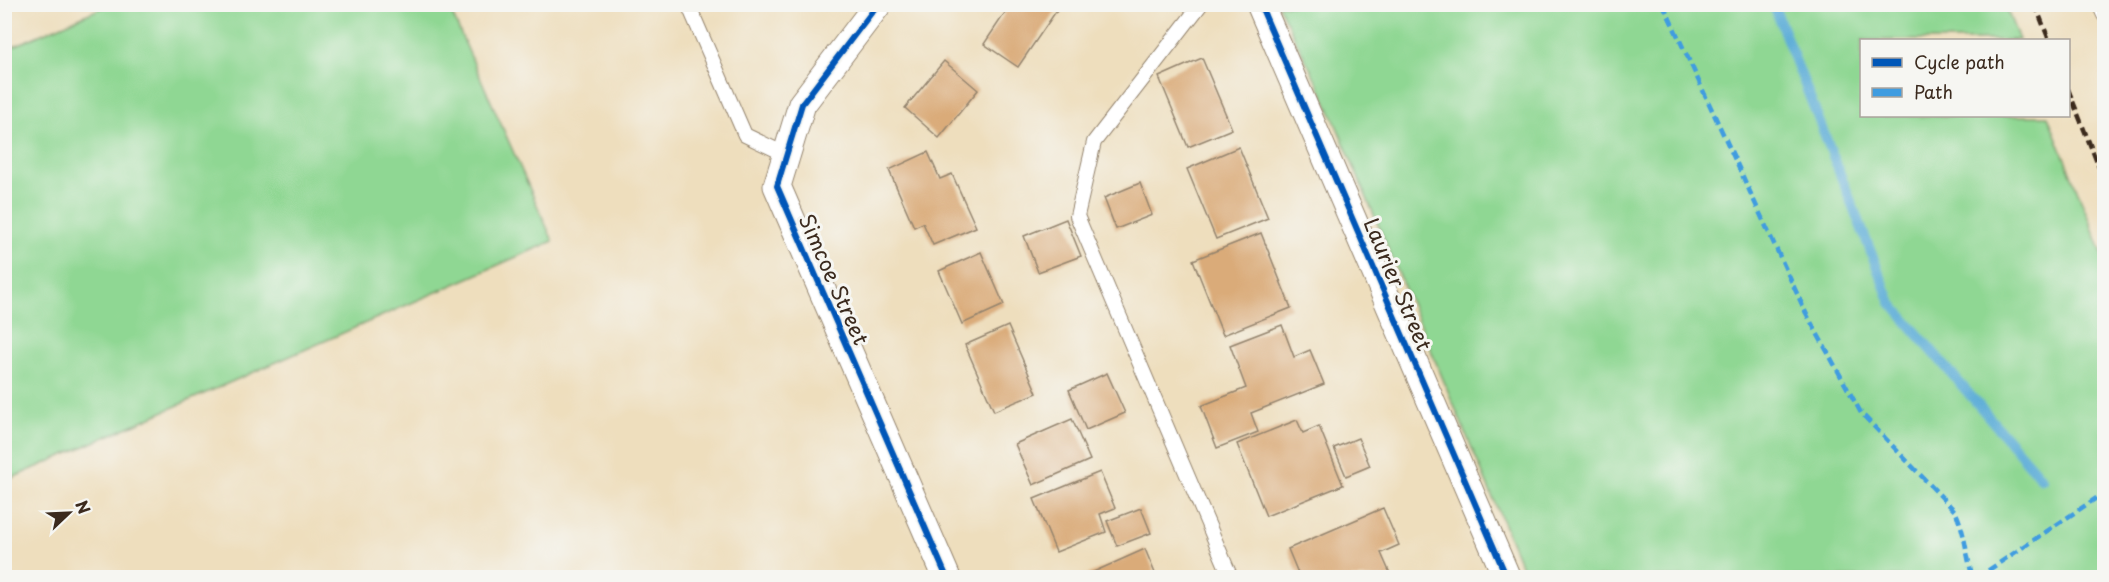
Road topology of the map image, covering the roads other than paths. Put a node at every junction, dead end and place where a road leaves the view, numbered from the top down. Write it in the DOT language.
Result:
graph roads {
  1 [pos="688,4"];
  2 [pos="878,4"];
  3 [pos="1201,4"];
  4 [pos="1260,4"];
  5 [pos="2099,4"];
  6 [pos="2104,15"];
  7 [pos="787,155"];
  8 [pos="947,578"];
  9 [pos="1231,578"];
  10 [pos="1507,578"];
  1 -- 7 [label="lane"];
  2 -- 7 [label="street, Simcoe Street"];
  3 -- 9 [label="lane"];
  4 -- 10 [label="street, Laurier Street"];
  5 -- 6 [label="lane"];
  7 -- 8 [label="street, Simcoe Street"];
}
